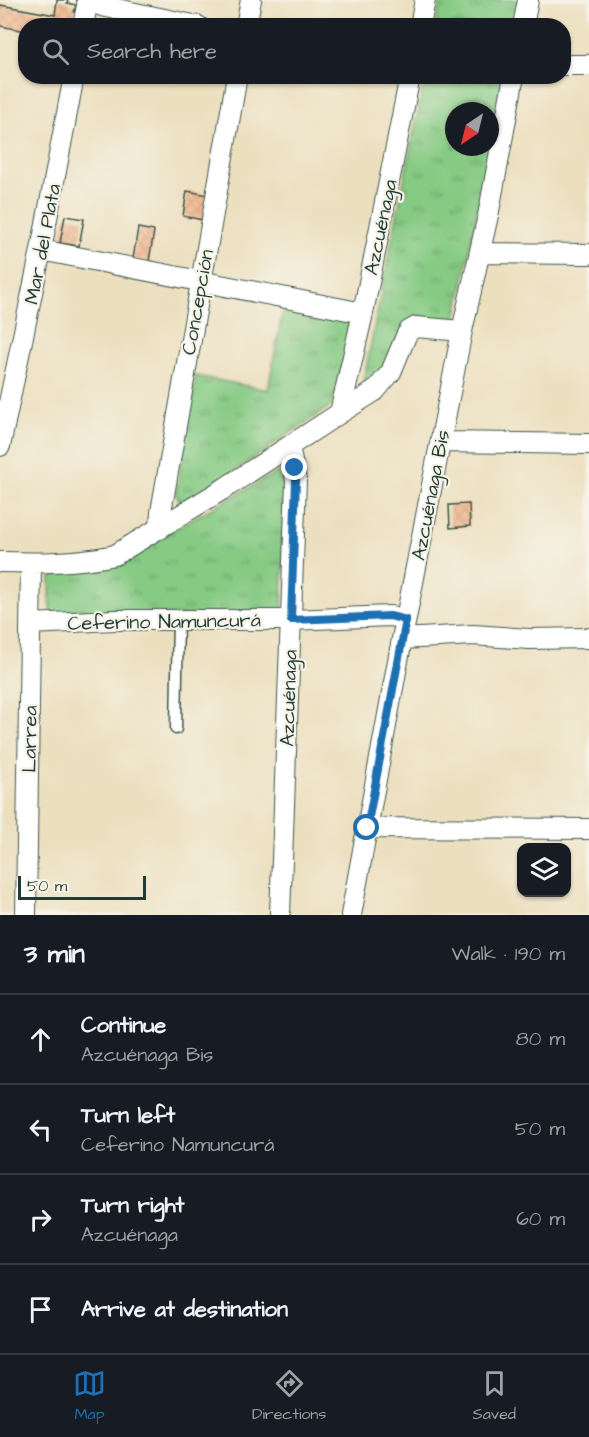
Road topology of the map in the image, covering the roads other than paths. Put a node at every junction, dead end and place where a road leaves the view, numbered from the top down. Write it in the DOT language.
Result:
graph roads {
  1 [pos="88,0"];
  2 [pos="251,0"];
  3 [pos="425,0"];
  4 [pos="528,0"];
  5 [pos="85,18"];
  6 [pos="160,18"];
  7 [pos="248,18"];
  8 [pos="422,18"];
  9 [pos="525,18"];
  10 [pos="571,65"];
  11 [pos="589,65"];
  12 [pos="72,84"];
  13 [pos="236,84"];
  14 [pos="408,84"];
  15 [pos="512,84"];
  16 [pos="41,250"];
  17 [pos="480,253"];
  18 [pos="589,254"];
  19 [pos="201,282"];
  20 [pos="363,313"];
  21 [pos="462,331"];
  22 [pos="340,412"];
  23 [pos="441,442"];
  24 [pos="589,444"];
  25 [pos="0,446"];
  26 [pos="289,447"];
  27 [pos="160,529"];
  28 [pos="0,562"];
  29 [pos="31,563"];
  30 [pos="178,619"];
  31 [pos="291,620"];
  32 [pos="30,624"];
  33 [pos="404,629"];
  34 [pos="589,638"];
  35 [pos="176,729"];
  36 [pos="367,828"];
  37 [pos="589,829"];
  38 [pos="26,915"];
  39 [pos="280,915"];
  40 [pos="351,915"];
  1 -- 5 [label="street"];
  1 -- 6 [label="street"];
  2 -- 7 [label="street"];
  3 -- 8 [label="street"];
  4 -- 9 [label="street"];
  10 -- 11 [label="street"];
  12 -- 16 [label="street, Mar del Plata"];
  13 -- 19 [label="street, Concepción"];
  14 -- 20 [label="street, Azcuénaga"];
  15 -- 17 [label="street, Azcuénaga Bis"];
  16 -- 19 [label="street"];
  16 -- 25 [label="street, Mar del Plata"];
  17 -- 18 [label="street"];
  17 -- 21 [label="street, Azcuénaga Bis"];
  19 -- 20 [label="street"];
  19 -- 27 [label="street, Concepción"];
  20 -- 22 [label="street, Azcuénaga"];
  21 -- 22 [label="street"];
  21 -- 23 [label="street, Azcuénaga Bis"];
  22 -- 26 [label="street"];
  23 -- 24 [label="street"];
  23 -- 33 [label="street, Azcuénaga Bis"];
  26 -- 27 [label="street"];
  26 -- 31 [label="street, Azcuénaga"];
  27 -- 29 [label="street"];
  28 -- 29 [label="street"];
  29 -- 32 [label="street, Larrea"];
  30 -- 31 [label="street, Ceferino Namuncurá"];
  30 -- 32 [label="street, Ceferino Namuncurá"];
  30 -- 35 [label="lane"];
  31 -- 33 [label="street, Ceferino Namuncurá"];
  31 -- 39 [label="street, Azcuénaga"];
  32 -- 38 [label="street, Larrea"];
  33 -- 34 [label="street, Ceferino Namuncurá"];
  33 -- 36 [label="street, Azcuénaga Bis"];
  36 -- 37 [label="street"];
  36 -- 40 [label="street, Azcuénaga Bis"];
}
